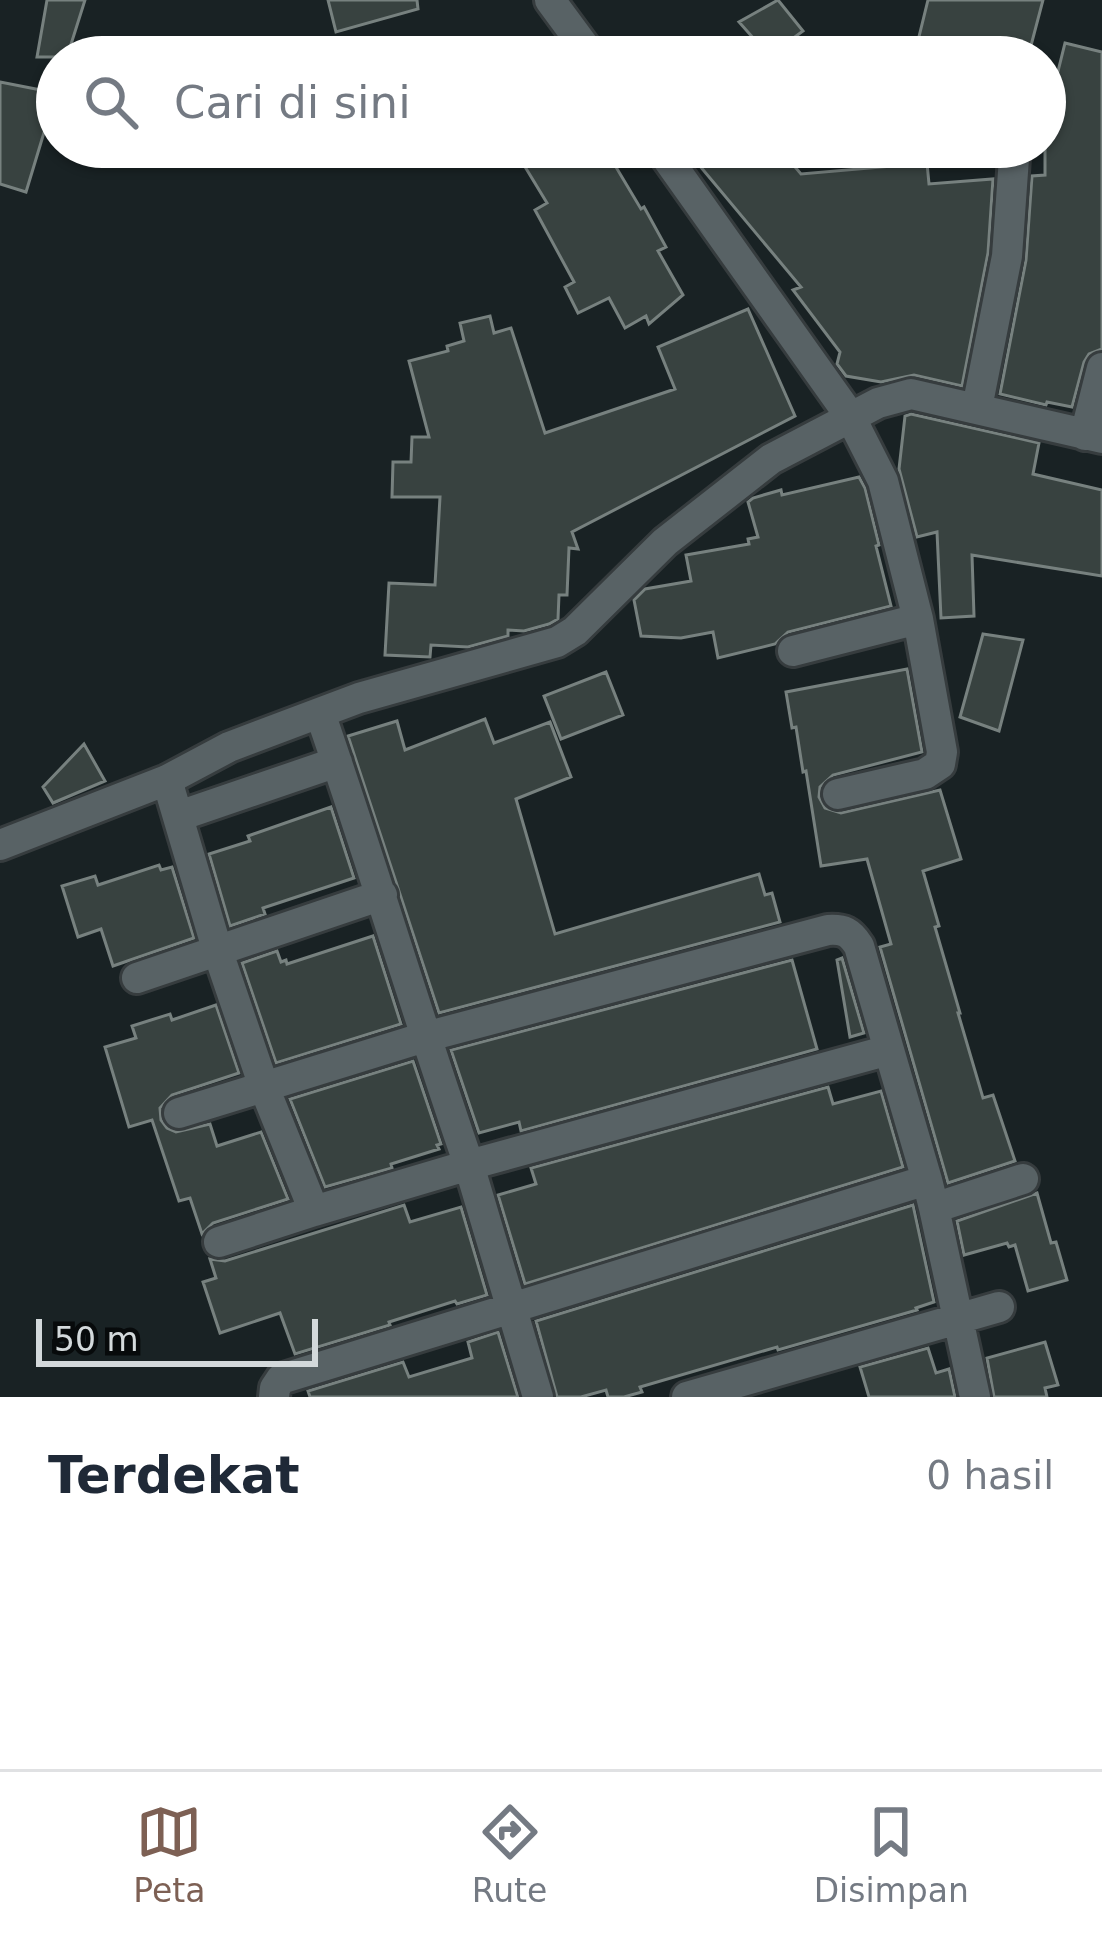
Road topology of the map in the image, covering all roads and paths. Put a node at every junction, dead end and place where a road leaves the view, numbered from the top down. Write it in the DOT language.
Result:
graph roads {
  1 [pos="550,0"];
  2 [pos="577,36"];
  3 [pos="674,168"];
  4 [pos="1013,168"];
  5 [pos="1102,368"];
  6 [pos="977,408"];
  7 [pos="850,416"];
  8 [pos="1094,437"];
  9 [pos="918,619"];
  10 [pos="793,651"];
  11 [pos="320,712"];
  12 [pos="337,762"];
  13 [pos="167,780"];
  14 [pos="838,794"];
  15 [pos="179,816"];
  16 [pos="0,845"];
  17 [pos="382,895"];
  18 [pos="218,949"];
  19 [pos="137,978"];
  20 [pos="425,1037"];
  21 [pos="889,1050"];
  22 [pos="264,1087"];
  23 [pos="179,1113"];
  24 [pos="469,1165"];
  25 [pos="1024,1179"];
  26 [pos="930,1194"];
  27 [pos="314,1211"];
  28 [pos="219,1242"];
  29 [pos="509,1307"];
  30 [pos="999,1307"];
  31 [pos="956,1319"];
  32 [pos="274,1397"];
  33 [pos="538,1397"];
  34 [pos="689,1397"];
  35 [pos="975,1397"];
  1 -- 2 [label="street"];
  3 -- 7 [label="street"];
  4 -- 6 [label="street"];
  5 -- 8 [label="street"];
  6 -- 7 [label="street"];
  6 -- 8 [label="street"];
  7 -- 9 [label="street"];
  7 -- 11 [label="street"];
  9 -- 10 [label="street"];
  9 -- 14 [label="street"];
  11 -- 12 [label="street"];
  11 -- 13 [label="street"];
  12 -- 15 [label="street"];
  12 -- 17 [label="street"];
  13 -- 15 [label="street"];
  13 -- 16 [label="street"];
  15 -- 18 [label="street"];
  17 -- 18 [label="street"];
  17 -- 20 [label="street"];
  18 -- 19 [label="street"];
  18 -- 22 [label="street"];
  20 -- 21 [label="street"];
  20 -- 22 [label="street"];
  20 -- 24 [label="street"];
  21 -- 24 [label="street"];
  21 -- 26 [label="street"];
  22 -- 23 [label="street"];
  22 -- 27 [label="street"];
  24 -- 27 [label="street"];
  24 -- 29 [label="street"];
  25 -- 26 [label="street"];
  26 -- 29 [label="street"];
  26 -- 31 [label="street"];
  27 -- 28 [label="street"];
  29 -- 32 [label="street"];
  29 -- 33 [label="street"];
  30 -- 31 [label="street"];
  31 -- 34 [label="street"];
  31 -- 35 [label="street"];
}
